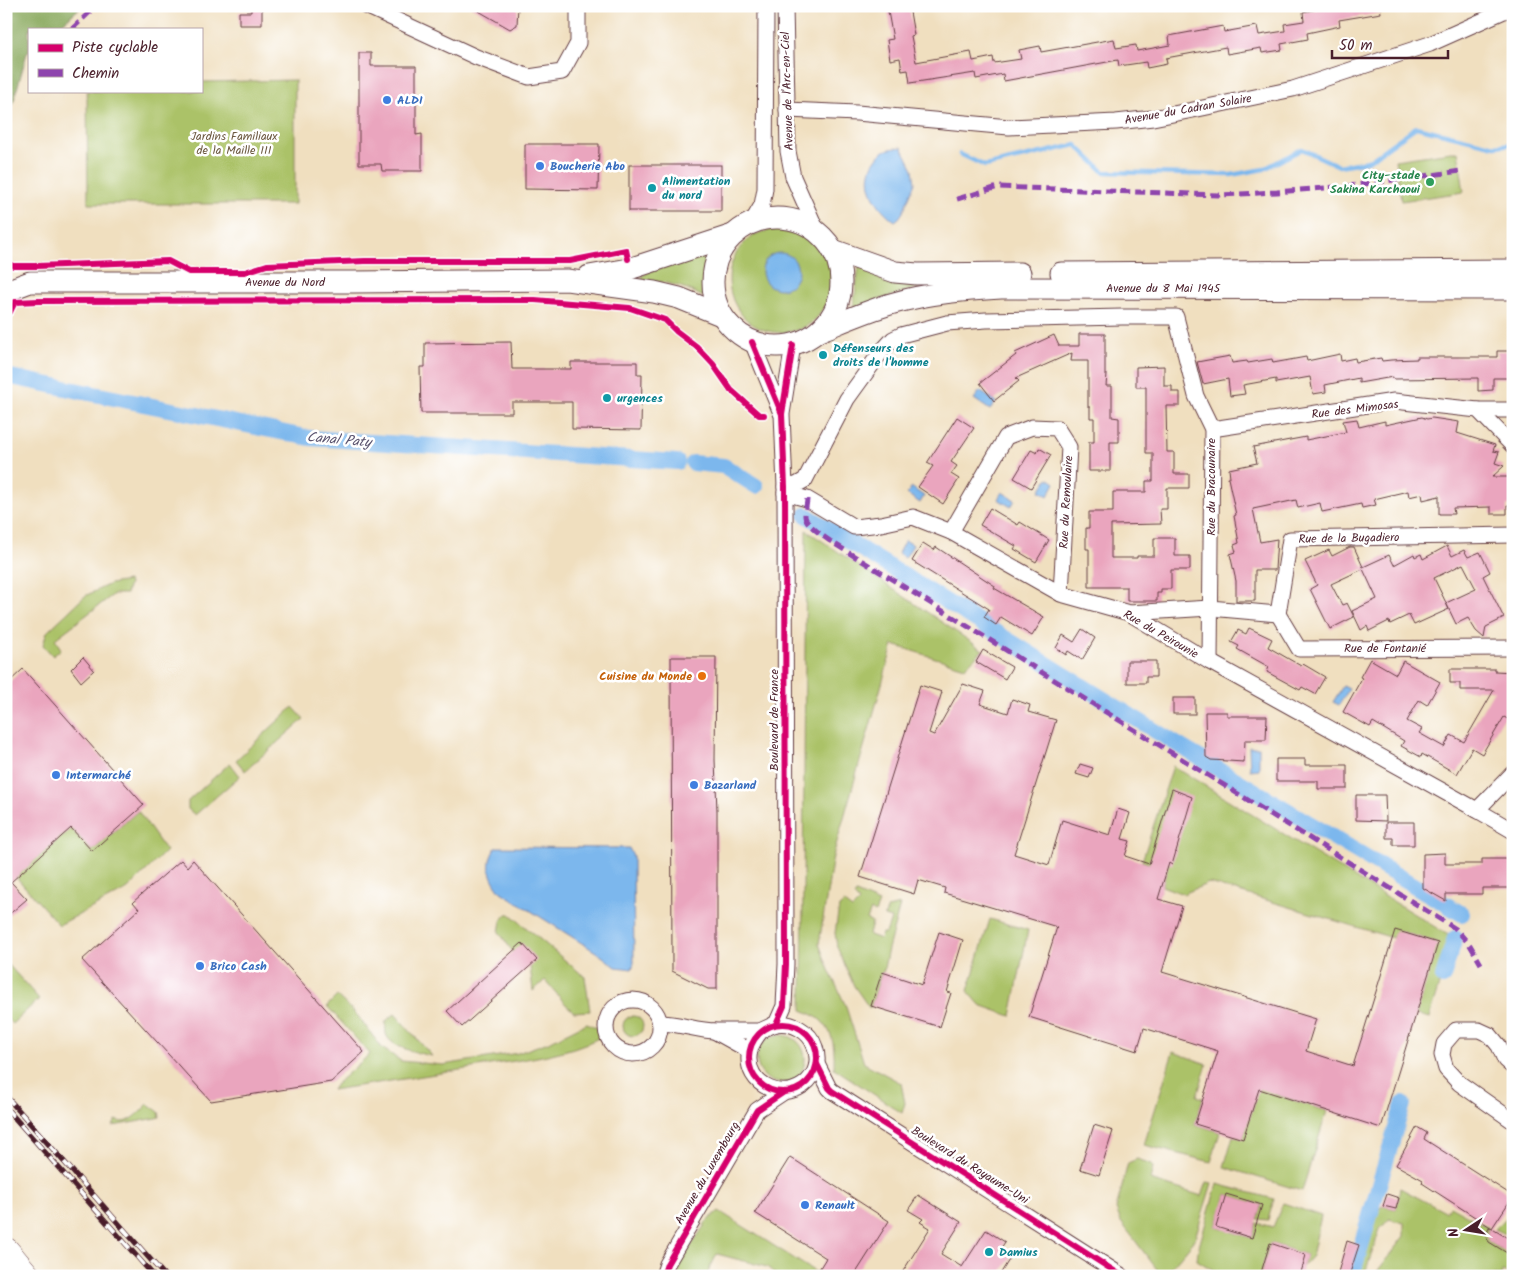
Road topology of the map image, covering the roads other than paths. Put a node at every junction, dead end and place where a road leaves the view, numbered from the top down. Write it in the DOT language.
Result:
graph roads {
  1 [pos="366,6"];
  2 [pos="578,6"];
  3 [pos="766,6"];
  4 [pos="785,6"];
  5 [pos="1513,7"];
  6 [pos="787,110"];
  7 [pos="752,222"];
  8 [pos="817,231"];
  9 [pos="733,235"];
  10 [pos="833,250"];
  11 [pos="1513,270"];
  12 [pos="6,276"];
  13 [pos="566,280"];
  14 [pos="30,282"];
  15 [pos="1513,288"];
  16 [pos="6,292"];
  17 [pos="721,314"];
  18 [pos="819,331"];
  19 [pos="752,342"];
  20 [pos="793,345"];
  21 [pos="1478,410"];
  22 [pos="1513,410"];
  23 [pos="782,414"];
  24 [pos="1212,429"];
  25 [pos="1513,446"];
  26 [pos="785,490"];
  27 [pos="951,532"];
  28 [pos="1513,535"];
  29 [pos="1061,594"];
  30 [pos="1210,608"];
  31 [pos="1130,613"];
  32 [pos="1278,614"];
  33 [pos="1513,648"];
  34 [pos="1210,662"];
  35 [pos="1513,773"];
  36 [pos="1476,810"];
  37 [pos="1513,831"];
  38 [pos="784,1006"];
  39 [pos="660,1023"];
  40 [pos="776,1024"];
  41 [pos="797,1027"];
  42 [pos="761,1030"];
  43 [pos="713,1031"];
  44 [pos="750,1051"];
  45 [pos="817,1064"];
  46 [pos="1513,1068"];
  47 [pos="758,1080"];
  48 [pos="800,1087"];
  49 [pos="830,1088"];
  50 [pos="784,1092"];
  51 [pos="757,1110"];
  52 [pos="1513,1122"];
  53 [pos="6,1252"];
  54 [pos="26,1276"];
  55 [pos="663,1276"];
  56 [pos="1122,1276"];
  1 -- 2 [label="street"];
  3 -- 7 [label="street, Avenue de l'Arc-en-Ciel"];
  4 -- 6 [label="street, Avenue de l'Arc-en-Ciel"];
  5 -- 6 [label="street, Avenue du Cadran Solaire"];
  6 -- 8 [label="street, Avenue de l'Arc-en-Ciel"];
  7 -- 8 [label="main road"];
  7 -- 9 [label="main road"];
  8 -- 10 [label="main road"];
  9 -- 13 [label="main road, Avenue du Nord"];
  9 -- 17 [label="main road"];
  10 -- 11 [label="main road, Avenue du 8 Mai 1945"];
  10 -- 18 [label="main road"];
  12 -- 14 [label="main road"];
  13 -- 14 [label="main road, Avenue du Nord"];
  13 -- 17 [label="main road, Avenue du Nord"];
  14 -- 16 [label="main road, Avenue du Nord"];
  15 -- 18 [label="main road, Avenue du 8 Mai 1945"];
  17 -- 19 [label="main road"];
  18 -- 20 [label="main road"];
  19 -- 20 [label="main road"];
  19 -- 23 [label="street, Boulevard de France"];
  20 -- 23 [label="street, Boulevard de France"];
  21 -- 22 [label="street, Rue des Mimosas"];
  21 -- 24 [label="street, Rue des Mimosas"];
  21 -- 25 [label="street"];
  23 -- 26 [label="street, Boulevard de France"];
  24 -- 26 [label="street, Rue du Bracounaire"];
  24 -- 30 [label="street, Rue du Bracounaire"];
  26 -- 27 [label="street, Rue du Peirounie"];
  26 -- 38 [label="street, Boulevard de France"];
  27 -- 29 [label="street, Rue du Peirounie"];
  27 -- 29 [label="street, Rue du Remoulaire"];
  28 -- 32 [label="street, Rue de la Bugadiero"];
  29 -- 31 [label="street, Rue du Peirounie"];
  30 -- 31 [label="street"];
  30 -- 32 [label="street"];
  30 -- 34 [label="street, Rue du Bracounaire"];
  31 -- 34 [label="street, Rue du Peirounie"];
  32 -- 33 [label="street, Rue de Fontanié"];
  34 -- 36 [label="street, Rue du Peirounie"];
  35 -- 36 [label="street"];
  36 -- 37 [label="street, Rue du Peirounie"];
  38 -- 40 [label="street, Boulevard de France"];
  38 -- 41 [label="street"];
  39 -- 43 [label="street"];
  40 -- 41 [label="street"];
  40 -- 42 [label="street"];
  41 -- 45 [label="street"];
  42 -- 43 [label="street"];
  42 -- 44 [label="street"];
  43 -- 44 [label="street"];
  44 -- 47 [label="street"];
  45 -- 48 [label="street"];
  45 -- 49 [label="street, Boulevard du Royaume-Uni"];
  46 -- 52 [label="street"];
  47 -- 50 [label="street"];
  47 -- 51 [label="street, Avenue du Luxembourg"];
  48 -- 49 [label="street"];
  48 -- 50 [label="street"];
  49 -- 56 [label="street, Boulevard du Royaume-Uni"];
  50 -- 51 [label="street, Avenue du Luxembourg"];
  51 -- 55 [label="street, Avenue du Luxembourg"];
  53 -- 54 [label="highway"];
}
